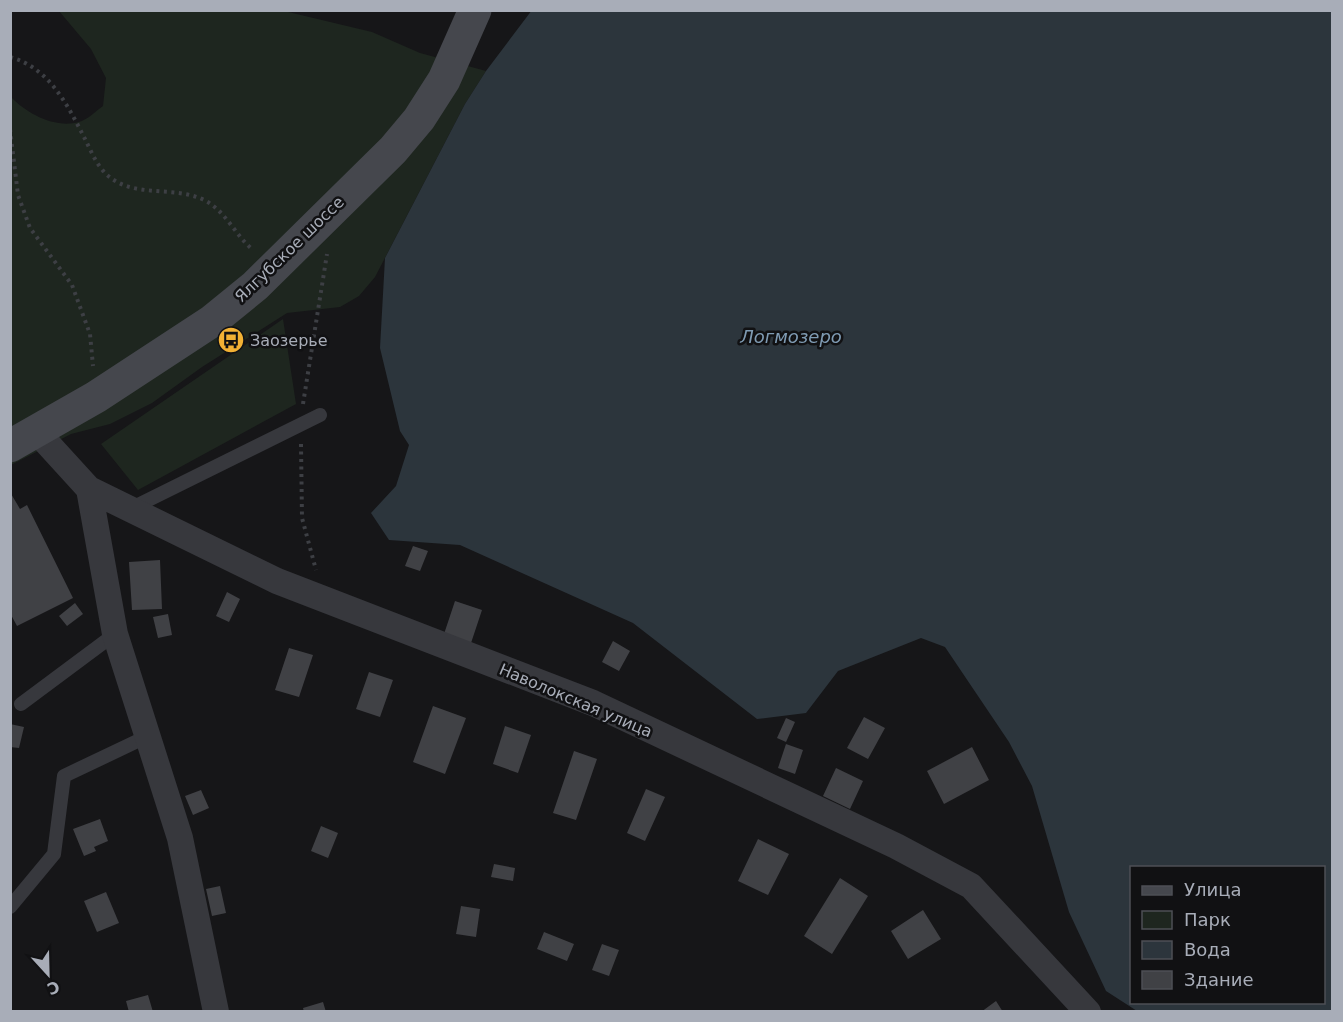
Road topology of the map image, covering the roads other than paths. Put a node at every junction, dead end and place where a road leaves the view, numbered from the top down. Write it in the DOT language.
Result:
graph roads {
  1 [pos="475,10"];
  2 [pos="320,415"];
  3 [pos="24,439"];
  4 [pos="89,489"];
  5 [pos="130,509"];
  6 [pos="115,634"];
  7 [pos="21,704"];
  8 [pos="148,736"];
  9 [pos="10,907"];
  10 [pos="216,1011"];
  11 [pos="1088,1011"];
  1 -- 3 [label="street, Ялгубское шоссе"];
  2 -- 5 [label="lane"];
  3 -- 4 [label="street, Наволокская улица"];
  4 -- 5 [label="street, Наволокская улица"];
  4 -- 6 [label="street"];
  5 -- 11 [label="street, Наволокская улица"];
  6 -- 7 [label="lane"];
  6 -- 8 [label="street"];
  8 -- 9 [label="lane"];
  8 -- 10 [label="street"];
}
